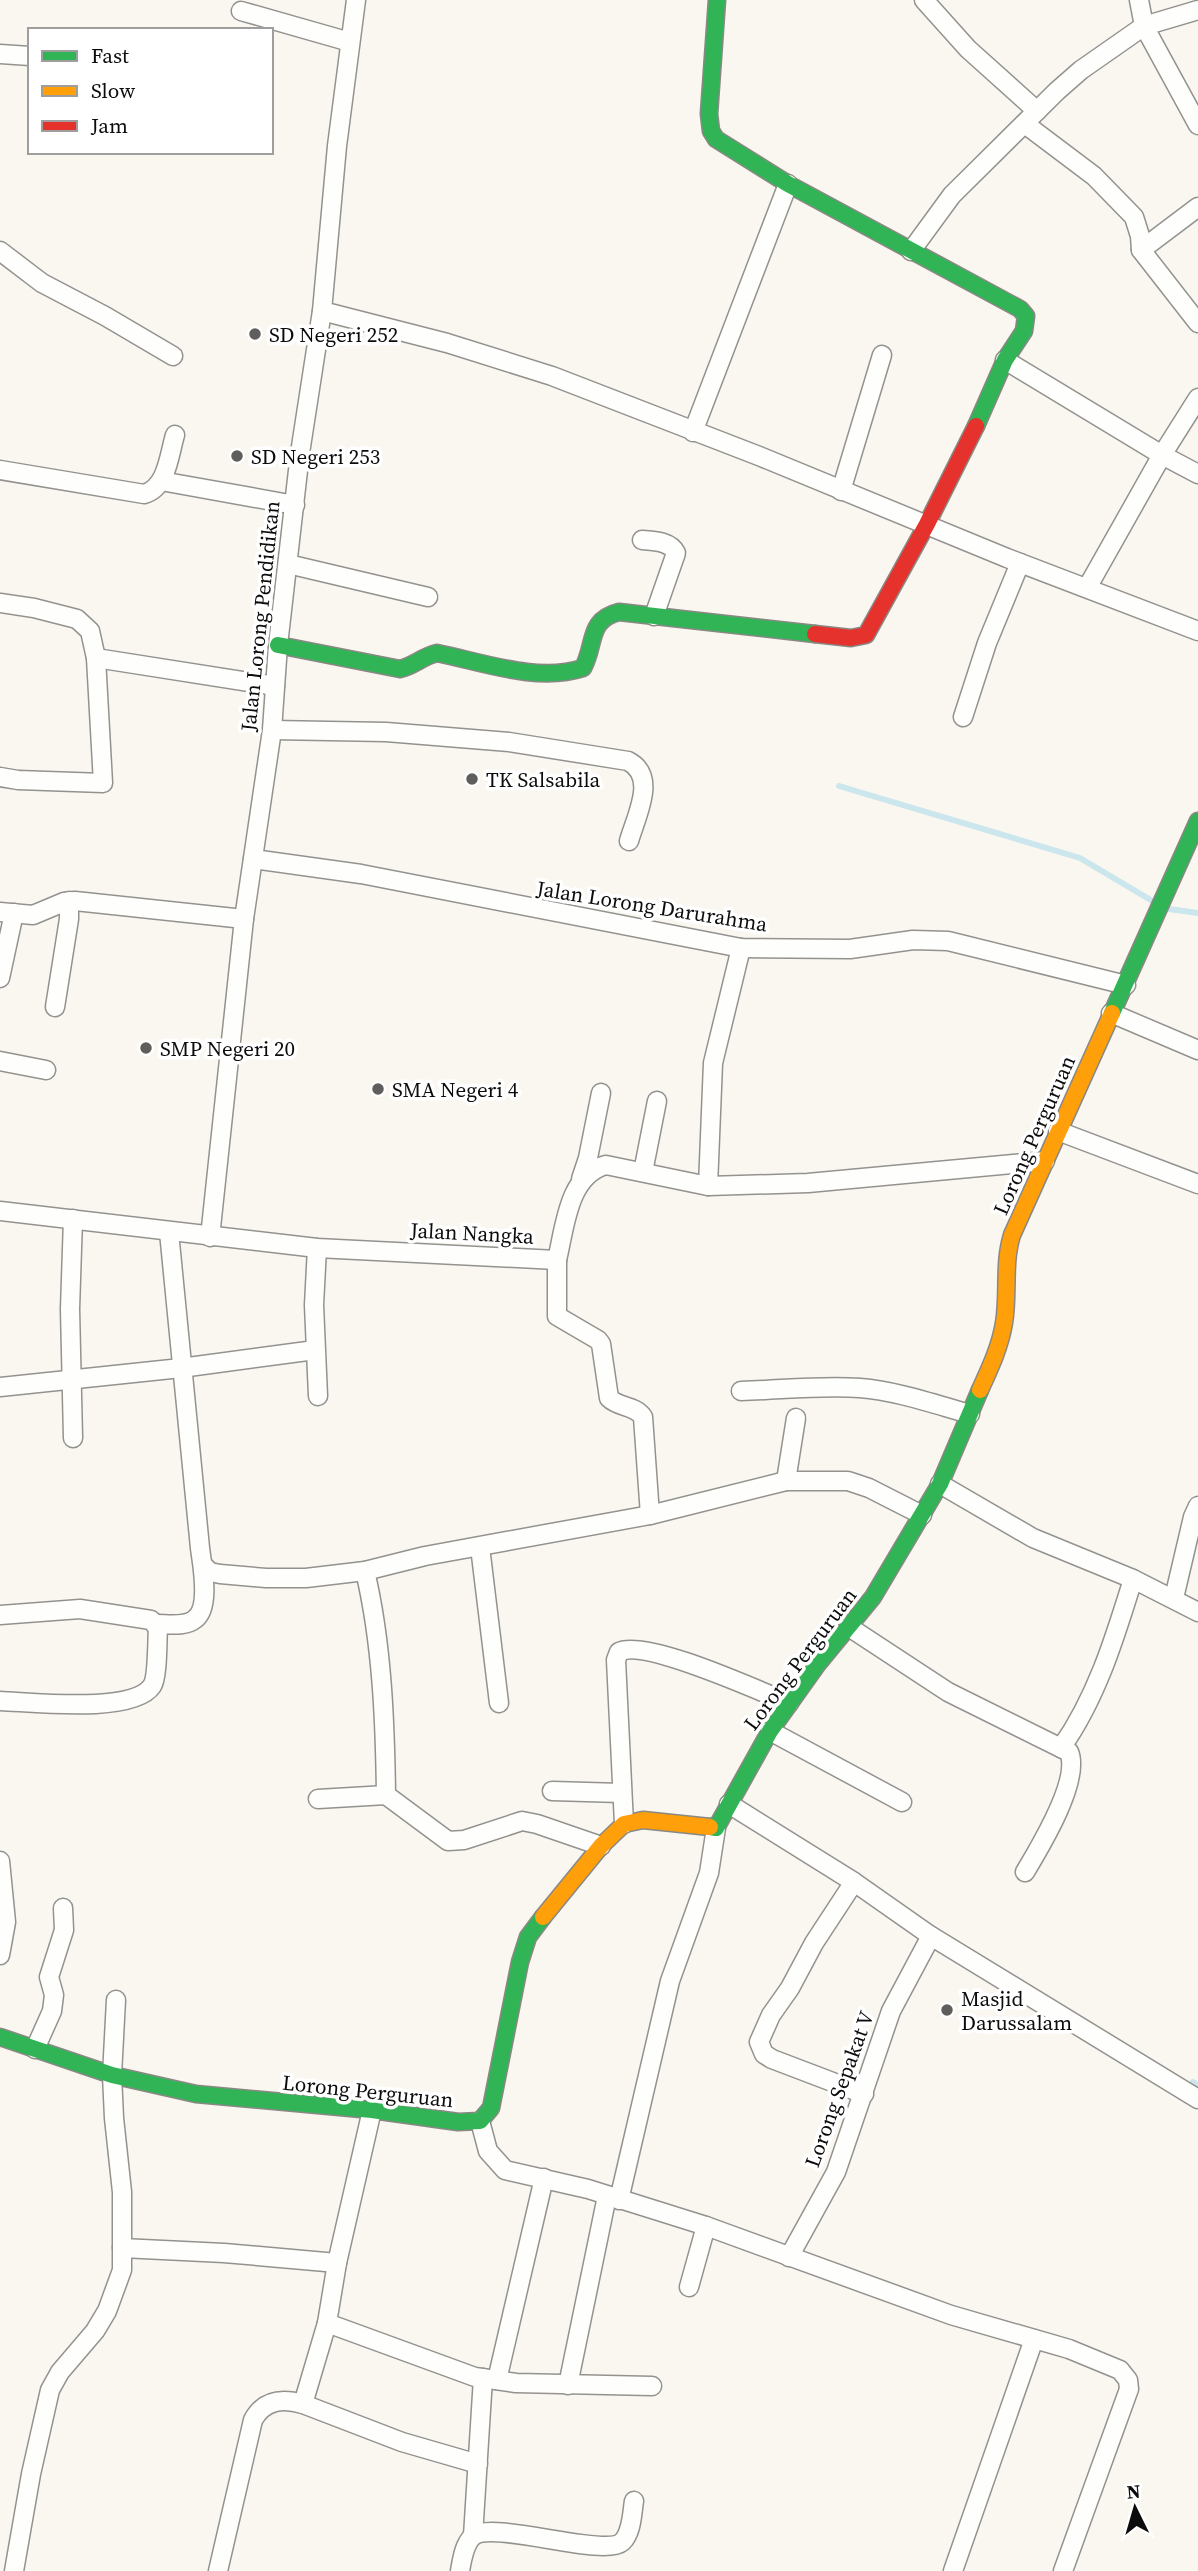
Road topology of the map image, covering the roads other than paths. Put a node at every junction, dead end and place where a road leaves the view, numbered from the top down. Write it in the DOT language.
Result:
graph roads {
  1 [pos="356,0"];
  2 [pos="717,0"];
  3 [pos="924,0"];
  4 [pos="1139,0"];
  5 [pos="1198,10"];
  6 [pos="241,11"];
  7 [pos="1144,26"];
  8 [pos="350,42"];
  9 [pos="0,54"];
  10 [pos="28,56"];
  11 [pos="1031,117"];
  12 [pos="1198,125"];
  13 [pos="788,184"];
  14 [pos="1198,207"];
  15 [pos="1141,250"];
  16 [pos="0,251"];
  17 [pos="911,251"];
  18 [pos="322,311"];
  19 [pos="1198,323"];
  20 [pos="882,355"];
  21 [pos="173,356"];
  22 [pos="1005,359"];
  23 [pos="1198,398"];
  24 [pos="693,432"];
  25 [pos="175,435"];
  26 [pos="1162,455"];
  27 [pos="0,470"];
  28 [pos="1198,474"];
  29 [pos="161,481"];
  30 [pos="841,491"];
  31 [pos="295,505"];
  32 [pos="927,524"];
  33 [pos="642,540"];
  34 [pos="1020,563"];
  35 [pos="288,564"];
  36 [pos="1087,588"];
  37 [pos="428,597"];
  38 [pos="0,603"];
  39 [pos="654,616"];
  40 [pos="1198,631"];
  41 [pos="278,645"];
  42 [pos="96,658"];
  43 [pos="275,686"];
  44 [pos="963,717"];
  45 [pos="272,730"];
  46 [pos="0,777"];
  47 [pos="1198,821"];
  48 [pos="629,841"];
  49 [pos="253,859"];
  50 [pos="69,901"];
  51 [pos="7,912"];
  52 [pos="244,919"];
  53 [pos="741,948"];
  54 [pos="0,978"];
  55 [pos="1126,985"];
  56 [pos="55,1007"];
  57 [pos="1111,1013"];
  58 [pos="1198,1050"];
  59 [pos="0,1061"];
  60 [pos="46,1070"];
  61 [pos="601,1093"];
  62 [pos="657,1101"];
  63 [pos="1058,1131"];
  64 [pos="1045,1161"];
  65 [pos="643,1172"];
  66 [pos="580,1182"];
  67 [pos="1198,1184"];
  68 [pos="708,1186"];
  69 [pos="0,1211"];
  70 [pos="73,1219"];
  71 [pos="169,1232"];
  72 [pos="210,1237"];
  73 [pos="317,1248"];
  74 [pos="557,1260"];
  75 [pos="315,1350"];
  76 [pos="181,1368"];
  77 [pos="71,1381"];
  78 [pos="0,1387"];
  79 [pos="741,1391"];
  80 [pos="318,1396"];
  81 [pos="970,1414"];
  82 [pos="796,1418"];
  83 [pos="73,1438"];
  84 [pos="786,1481"];
  85 [pos="940,1484"];
  86 [pos="1198,1506"];
  87 [pos="650,1515"];
  88 [pos="922,1515"];
  89 [pos="480,1547"];
  90 [pos="204,1565"];
  91 [pos="365,1571"];
  92 [pos="1133,1579"];
  93 [pos="1174,1598"];
  94 [pos="1198,1612"];
  95 [pos="0,1615"];
  96 [pos="157,1624"];
  97 [pos="849,1627"];
  98 [pos="0,1701"];
  99 [pos="499,1703"];
  100 [pos="789,1703"];
  101 [pos="770,1731"];
  102 [pos="1061,1748"];
  103 [pos="552,1791"];
  104 [pos="621,1793"];
  105 [pos="386,1794"];
  106 [pos="318,1799"];
  107 [pos="902,1802"];
  108 [pos="729,1804"];
  109 [pos="625,1824"];
  110 [pos="716,1828"];
  111 [pos="601,1846"];
  112 [pos="0,1861"];
  113 [pos="1025,1872"];
  114 [pos="855,1882"];
  115 [pos="63,1908"];
  116 [pos="931,1936"];
  117 [pos="0,1955"];
  118 [pos="116,2000"];
  119 [pos="0,2037"];
  120 [pos="35,2049"];
  121 [pos="112,2074"];
  122 [pos="864,2094"];
  123 [pos="1198,2099"];
  124 [pos="372,2110"];
  125 [pos="480,2121"];
  126 [pos="544,2178"];
  127 [pos="613,2198"];
  128 [pos="706,2226"];
  129 [pos="122,2248"];
  130 [pos="789,2257"];
  131 [pos="337,2263"];
  132 [pos="689,2287"];
  133 [pos="327,2323"];
  134 [pos="1034,2339"];
  135 [pos="490,2379"];
  136 [pos="568,2385"];
  137 [pos="652,2386"];
  138 [pos="303,2404"];
  139 [pos="478,2464"];
  140 [pos="634,2501"];
  141 [pos="473,2536"];
  142 [pos="10,2563"];
  143 [pos="219,2571"];
  144 [pos="460,2571"];
  145 [pos="953,2571"];
  146 [pos="1063,2571"];
  1 -- 8 [label="street, Jalan Lorong Pendidikan"];
  2 -- 13 [label="street"];
  3 -- 11 [label="street"];
  4 -- 7 [label="street"];
  5 -- 7 [label="street"];
  6 -- 8 [label="street"];
  7 -- 11 [label="street"];
  7 -- 12 [label="street"];
  8 -- 18 [label="street, Jalan Lorong Pendidikan"];
  9 -- 10 [label="street"];
  11 -- 15 [label="street"];
  11 -- 17 [label="street"];
  13 -- 17 [label="street"];
  13 -- 24 [label="street"];
  14 -- 15 [label="street"];
  15 -- 19 [label="street"];
  16 -- 21 [label="street"];
  17 -- 22 [label="street"];
  18 -- 24 [label="street"];
  18 -- 31 [label="street, Jalan Lorong Pendidikan"];
  20 -- 30 [label="street"];
  22 -- 26 [label="street"];
  22 -- 32 [label="street"];
  23 -- 26 [label="street"];
  24 -- 30 [label="street"];
  25 -- 29 [label="street"];
  26 -- 28 [label="street"];
  26 -- 36 [label="street"];
  27 -- 29 [label="street"];
  29 -- 31 [label="street"];
  30 -- 32 [label="street"];
  31 -- 35 [label="street, Jalan Lorong Pendidikan"];
  32 -- 34 [label="street"];
  32 -- 39 [label="street"];
  33 -- 39 [label="street"];
  34 -- 36 [label="street"];
  34 -- 44 [label="street"];
  35 -- 37 [label="street"];
  35 -- 41 [label="street, Jalan Lorong Pendidikan"];
  36 -- 40 [label="street"];
  38 -- 42 [label="street"];
  39 -- 41 [label="street"];
  41 -- 43 [label="street, Jalan Lorong Pendidikan"];
  42 -- 43 [label="street"];
  42 -- 46 [label="street"];
  43 -- 45 [label="street, Jalan Lorong Pendidikan"];
  45 -- 48 [label="street"];
  45 -- 49 [label="street, Jalan Lorong Pendidikan"];
  47 -- 55 [label="street, Lorong Perguruan"];
  49 -- 52 [label="street, Jalan Lorong Pendidikan"];
  49 -- 53 [label="street, Jalan Lorong Darurahma"];
  50 -- 51 [label="street"];
  50 -- 52 [label="street"];
  50 -- 56 [label="street"];
  51 -- 54 [label="street"];
  52 -- 72 [label="street, Jalan Lorong Pendidikan"];
  53 -- 55 [label="street, Jalan Lorong Darurahma"];
  53 -- 68 [label="street"];
  55 -- 57 [label="street, Lorong Perguruan"];
  57 -- 58 [label="street"];
  57 -- 63 [label="street, Lorong Perguruan"];
  59 -- 60 [label="street"];
  61 -- 66 [label="street, Jalan Nangka"];
  62 -- 65 [label="street"];
  63 -- 64 [label="street, Lorong Perguruan"];
  63 -- 67 [label="street"];
  64 -- 68 [label="street"];
  64 -- 81 [label="street, Lorong Perguruan"];
  65 -- 66 [label="street"];
  65 -- 68 [label="street"];
  66 -- 74 [label="street, Jalan Nangka"];
  69 -- 70 [label="street, Jalan Nangka"];
  70 -- 71 [label="street, Jalan Nangka"];
  70 -- 77 [label="street"];
  71 -- 72 [label="street, Jalan Nangka"];
  71 -- 76 [label="street"];
  72 -- 73 [label="street, Jalan Nangka"];
  73 -- 74 [label="street, Jalan Nangka"];
  73 -- 75 [label="street"];
  74 -- 87 [label="street"];
  75 -- 76 [label="street"];
  75 -- 80 [label="street"];
  76 -- 77 [label="street"];
  76 -- 90 [label="street"];
  77 -- 78 [label="street"];
  77 -- 83 [label="street"];
  79 -- 81 [label="street"];
  81 -- 85 [label="street, Lorong Perguruan"];
  82 -- 84 [label="street"];
  84 -- 87 [label="street"];
  84 -- 88 [label="street"];
  85 -- 88 [label="street, Lorong Perguruan"];
  85 -- 92 [label="street"];
  86 -- 93 [label="street"];
  87 -- 89 [label="street"];
  88 -- 97 [label="street, Lorong Perguruan"];
  89 -- 91 [label="street"];
  89 -- 99 [label="street"];
  90 -- 91 [label="street"];
  90 -- 96 [label="street"];
  91 -- 105 [label="street"];
  92 -- 93 [label="street"];
  92 -- 102 [label="street"];
  93 -- 94 [label="street"];
  95 -- 96 [label="street"];
  96 -- 98 [label="street"];
  97 -- 100 [label="street, Lorong Perguruan"];
  97 -- 102 [label="street"];
  100 -- 101 [label="street, Lorong Perguruan"];
  100 -- 104 [label="street"];
  101 -- 107 [label="street"];
  101 -- 108 [label="street, Lorong Perguruan"];
  102 -- 113 [label="street"];
  103 -- 104 [label="street"];
  104 -- 109 [label="street"];
  105 -- 106 [label="street"];
  105 -- 111 [label="street"];
  108 -- 110 [label="street, Lorong Perguruan"];
  108 -- 114 [label="street"];
  109 -- 110 [label="street"];
  109 -- 111 [label="street, Lorong Perguruan"];
  110 -- 127 [label="street"];
  111 -- 125 [label="street, Lorong Perguruan"];
  112 -- 117 [label="street"];
  114 -- 116 [label="street"];
  114 -- 122 [label="street"];
  115 -- 120 [label="street"];
  116 -- 122 [label="street, Lorong Sepakat V"];
  116 -- 123 [label="street"];
  118 -- 121 [label="street"];
  119 -- 120 [label="street, Lorong Perguruan"];
  120 -- 121 [label="street, Lorong Perguruan"];
  121 -- 124 [label="street, Lorong Perguruan"];
  121 -- 129 [label="street"];
  122 -- 130 [label="street, Lorong Sepakat V"];
  124 -- 125 [label="street, Lorong Perguruan"];
  124 -- 131 [label="street"];
  125 -- 126 [label="street"];
  126 -- 127 [label="street"];
  126 -- 135 [label="street"];
  127 -- 128 [label="street"];
  127 -- 136 [label="street"];
  128 -- 130 [label="street"];
  128 -- 132 [label="street"];
  129 -- 131 [label="street"];
  129 -- 142 [label="street"];
  130 -- 134 [label="street"];
  131 -- 133 [label="street"];
  133 -- 135 [label="street"];
  133 -- 138 [label="street"];
  134 -- 145 [label="street"];
  134 -- 146 [label="street"];
  135 -- 136 [label="street"];
  135 -- 139 [label="street"];
  136 -- 137 [label="street"];
  138 -- 139 [label="street"];
  138 -- 143 [label="street"];
  139 -- 141 [label="street"];
  140 -- 141 [label="street"];
  141 -- 144 [label="street"];
}
